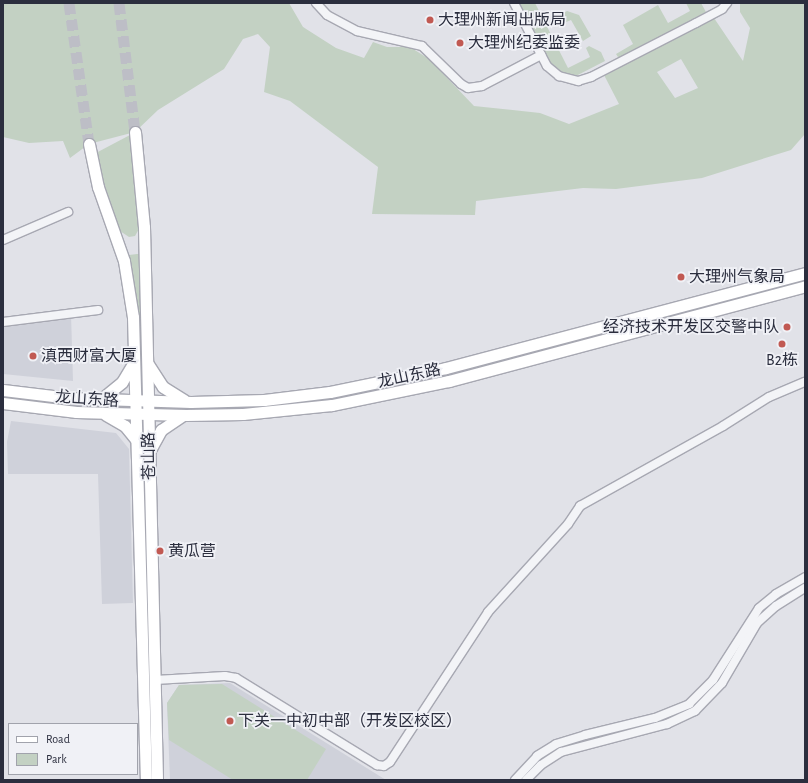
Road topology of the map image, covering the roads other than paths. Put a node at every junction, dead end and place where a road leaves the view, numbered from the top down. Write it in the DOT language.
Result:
graph roads {
  1 [pos="316,3"];
  2 [pos="514,3"];
  3 [pos="727,3"];
  4 [pos="541,55"];
  5 [pos="135,132"];
  6 [pos="89,144"];
  7 [pos="68,212"];
  8 [pos="3,240"];
  9 [pos="805,273"];
  10 [pos="805,286"];
  11 [pos="98,310"];
  12 [pos="3,322"];
  13 [pos="135,360"];
  14 [pos="147,362"];
  15 [pos="805,382"];
  16 [pos="3,390"];
  17 [pos="100,400"];
  18 [pos="136,401"];
  19 [pos="148,402"];
  20 [pos="191,402"];
  21 [pos="3,403"];
  22 [pos="102,413"];
  23 [pos="136,414"];
  24 [pos="148,415"];
  25 [pos="186,415"];
  26 [pos="137,441"];
  27 [pos="149,457"];
  28 [pos="805,577"];
  29 [pos="805,588"];
  30 [pos="155,680"];
  31 [pos="545,750"];
  32 [pos="550,758"];
  33 [pos="146,780"];
  34 [pos="157,780"];
  35 [pos="515,780"];
  36 [pos="526,780"];
  1 -- 4 [label="street"];
  2 -- 4 [label="street"];
  3 -- 4 [label="street"];
  5 -- 14 [label="main road, 苍山路"];
  6 -- 13 [label="main road, 苍山路"];
  7 -- 8 [label="street"];
  9 -- 20 [label="main road, 龙山东路"];
  10 -- 25 [label="main road, 龙山东路"];
  11 -- 12 [label="street"];
  13 -- 17 [label="main road"];
  13 -- 18 [label="main road, 苍山路"];
  14 -- 19 [label="main road, 苍山路"];
  14 -- 20 [label="main road"];
  15 -- 30 [label="street"];
  16 -- 17 [label="main road, 龙山东路"];
  17 -- 18 [label="main road, 龙山东路"];
  18 -- 19 [label="main road, 龙山东路"];
  18 -- 23 [label="main road, 苍山路"];
  19 -- 20 [label="main road, 龙山东路"];
  19 -- 24 [label="main road, 苍山路"];
  21 -- 22 [label="main road, 龙山东路"];
  22 -- 23 [label="main road, 龙山东路"];
  22 -- 26 [label="main road"];
  23 -- 24 [label="main road, 龙山东路"];
  23 -- 26 [label="main road, 苍山路"];
  24 -- 25 [label="main road, 龙山东路"];
  24 -- 27 [label="main road, 苍山路"];
  25 -- 27 [label="main road"];
  26 -- 33 [label="main road, 苍山路"];
  27 -- 30 [label="main road, 苍山路"];
  28 -- 31 [label="street"];
  29 -- 32 [label="street"];
  30 -- 34 [label="main road, 苍山路"];
  31 -- 32 [label="street"];
  31 -- 35 [label="street"];
  32 -- 36 [label="street"];
}
